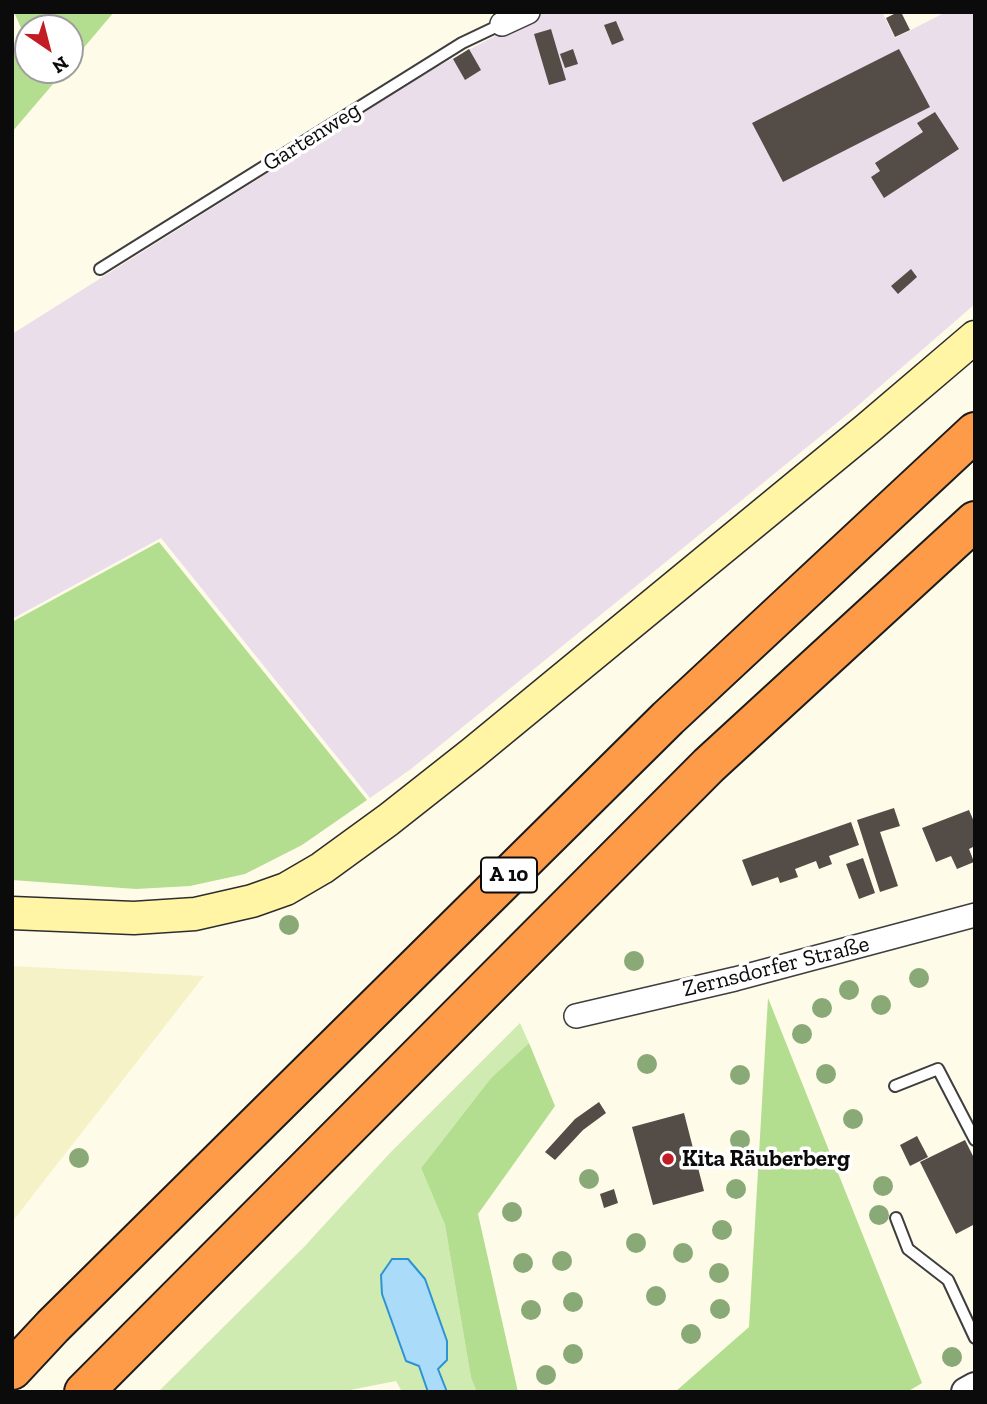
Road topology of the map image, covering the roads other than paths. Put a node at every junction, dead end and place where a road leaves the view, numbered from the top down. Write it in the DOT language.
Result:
graph roads {
  1 [pos="528,12"];
  2 [pos="502,24"];
  3 [pos="100,269"];
  4 [pos="975,337"];
  5 [pos="975,432"];
  6 [pos="975,521"];
  7 [pos="12,913"];
  8 [pos="975,915"];
  9 [pos="576,1016"];
  10 [pos="895,1086"];
  11 [pos="975,1140"];
  12 [pos="896,1219"];
  13 [pos="975,1338"];
  14 [pos="12,1370"];
  15 [pos="12,1387"];
  16 [pos="975,1387"];
  17 [pos="21,1392"];
  18 [pos="84,1392"];
  19 [pos="966,1392"];
  1 -- 2 [label="street, Gartenweg"];
  2 -- 3 [label="lane, Gartenweg"];
  4 -- 7 [label="main road"];
  5 -- 14 [label="highway, A 10"];
  6 -- 18 [label="highway, A 10"];
  8 -- 9 [label="street, Zernsdorfer Straße"];
  10 -- 11 [label="lane"];
  12 -- 13 [label="lane"];
  15 -- 17 [label="street"];
  16 -- 19 [label="street"];
}
